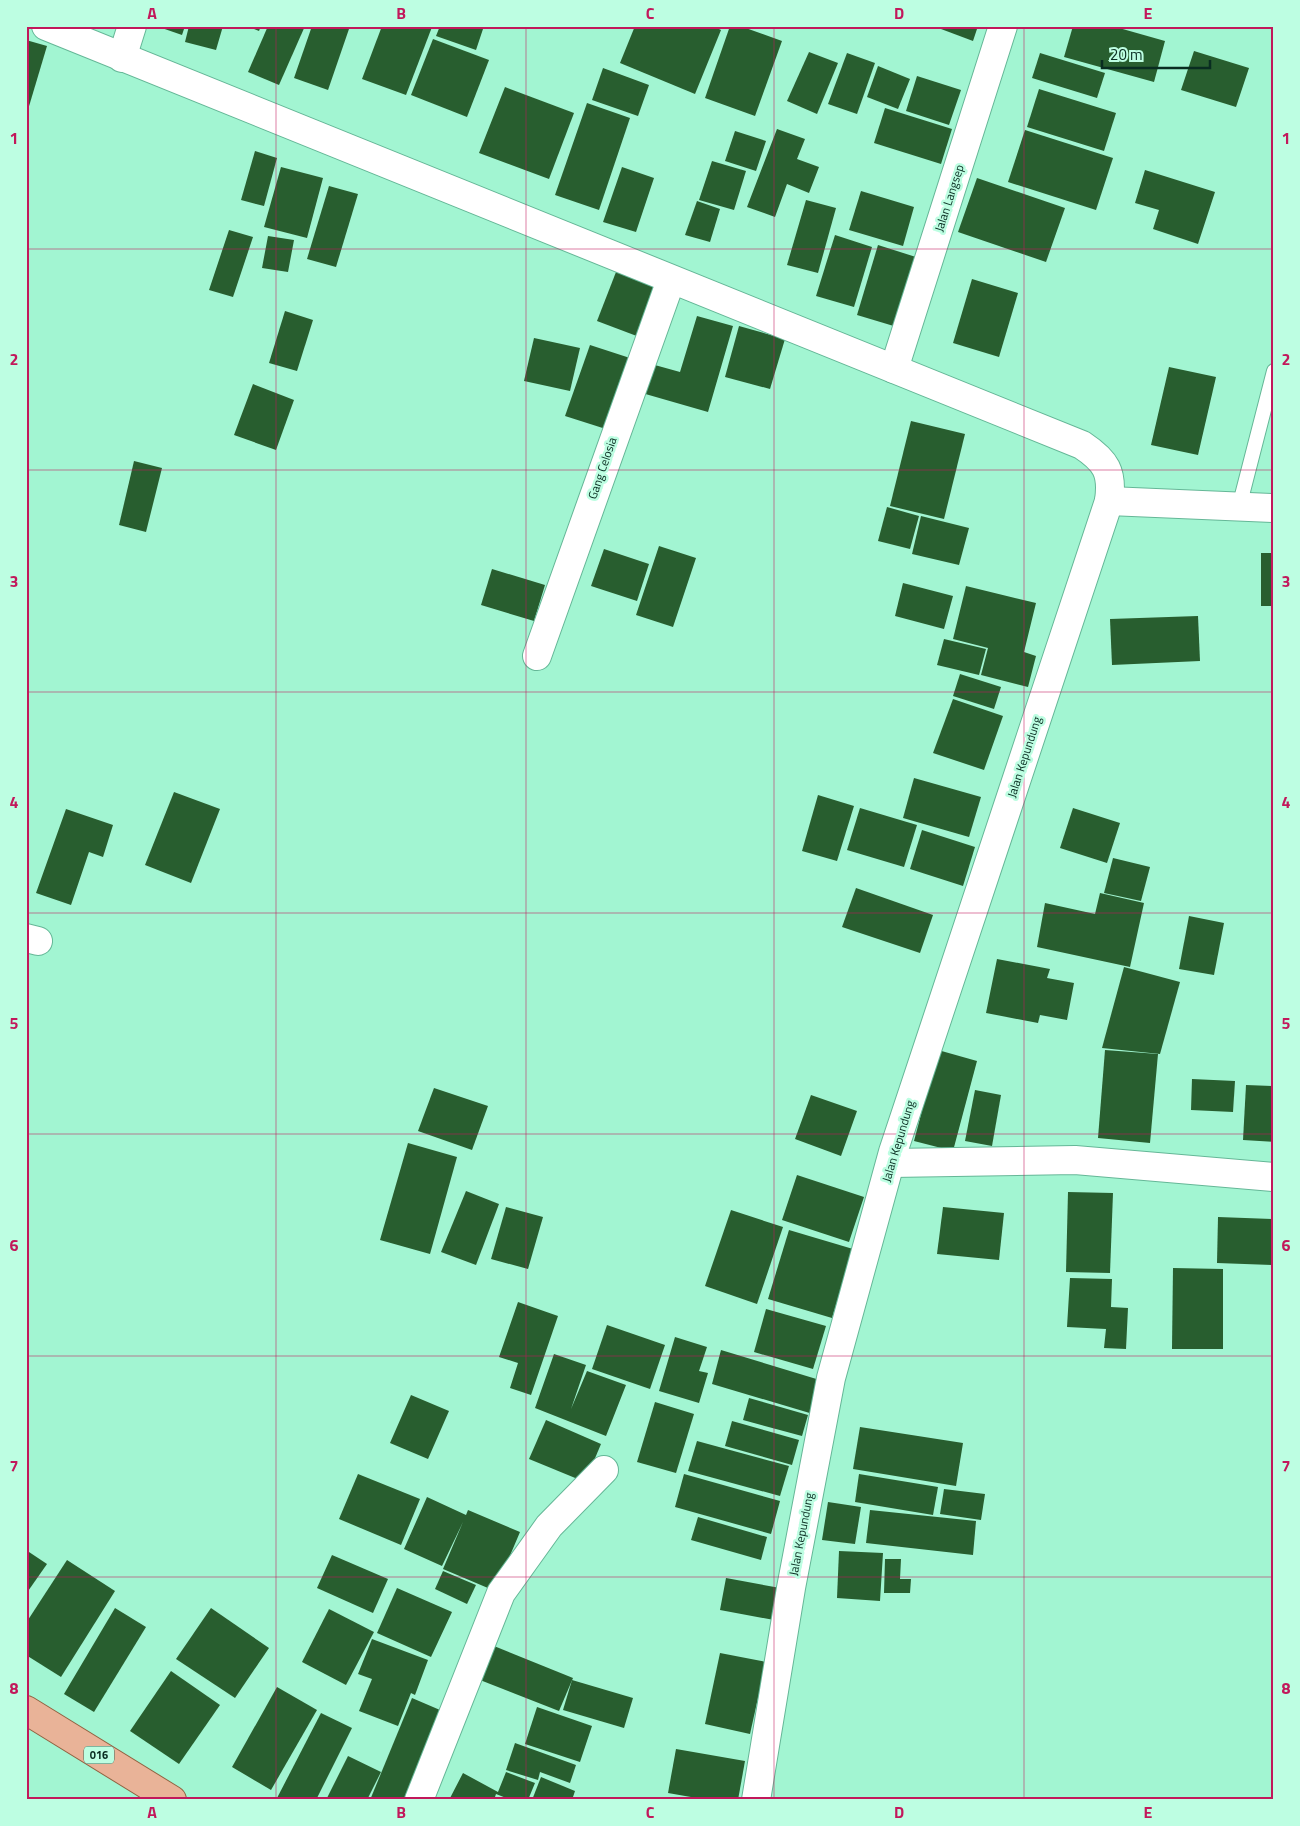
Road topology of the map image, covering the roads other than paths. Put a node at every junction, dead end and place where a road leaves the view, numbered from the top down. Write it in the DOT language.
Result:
graph roads {
  1 [pos="46,26"];
  2 [pos="132,26"];
  3 [pos="1003,26"];
  4 [pos="122,58"];
  5 [pos="670,280"];
  6 [pos="894,369"];
  7 [pos="1274,371"];
  8 [pos="1109,501"];
  9 [pos="1239,507"];
  10 [pos="1274,508"];
  11 [pos="536,656"];
  12 [pos="891,1163"];
  13 [pos="1274,1177"];
  14 [pos="604,1470"];
  15 [pos="26,1710"];
  16 [pos="172,1800"];
  17 [pos="419,1800"];
  18 [pos="756,1800"];
  1 -- 4 [label="street, Jalan Kepundung"];
  2 -- 4 [label="street"];
  3 -- 6 [label="street, Jalan Langsep"];
  4 -- 5 [label="street, Jalan Kepundung"];
  5 -- 6 [label="street, Jalan Kepundung"];
  5 -- 11 [label="street, Gang Celosia"];
  6 -- 8 [label="street, Jalan Kepundung"];
  7 -- 9 [label="lane"];
  8 -- 9 [label="street"];
  8 -- 12 [label="street, Jalan Kepundung"];
  9 -- 10 [label="street"];
  12 -- 13 [label="street"];
  12 -- 18 [label="street, Jalan Kepundung"];
  14 -- 17 [label="street"];
  15 -- 16 [label="main road, 016"];
}
